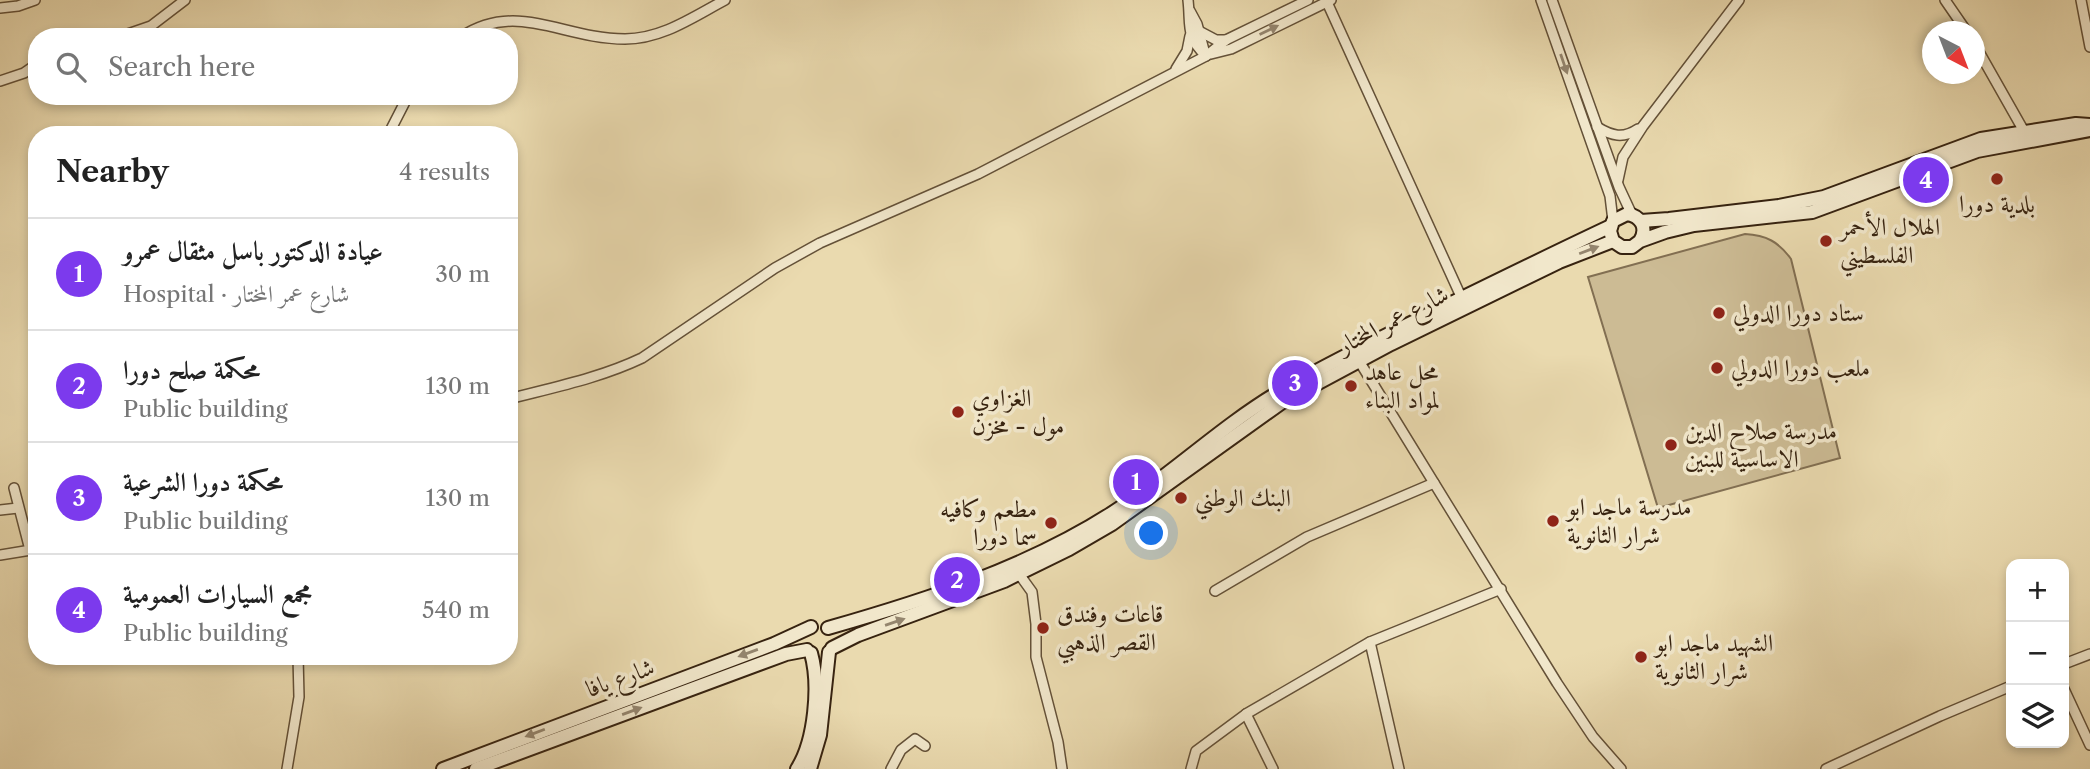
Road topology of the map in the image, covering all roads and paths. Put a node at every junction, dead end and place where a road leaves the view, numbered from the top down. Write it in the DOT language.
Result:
graph roads {
  1 [pos="35,0"];
  2 [pos="185,0"];
  3 [pos="724,0"];
  4 [pos="1308,0"];
  5 [pos="1541,0"];
  6 [pos="1552,0"];
  7 [pos="1739,0"];
  8 [pos="1945,0"];
  9 [pos="2081,0"];
  10 [pos="1328,1"];
  11 [pos="1189,5"];
  12 [pos="0,8"];
  13 [pos="1959,21"];
  14 [pos="145,28"];
  15 [pos="474,28"];
  16 [pos="1195,34"];
  17 [pos="1226,40"];
  18 [pos="2090,47"];
  19 [pos="1206,56"];
  20 [pos="1985,61"];
  21 [pos="28,70"];
  22 [pos="1173,73"];
  23 [pos="0,81"];
  24 [pos="403,105"];
  25 [pos="393,126"];
  26 [pos="1643,126"];
  27 [pos="1597,127"];
  28 [pos="2090,128"];
  29 [pos="2025,133"];
  30 [pos="1617,183"];
  31 [pos="1636,218"];
  32 [pos="1612,224"];
  33 [pos="1613,241"];
  34 [pos="1640,241"];
  35 [pos="1464,302"];
  36 [pos="1356,356"];
  37 [pos="518,397"];
  38 [pos="1434,483"];
  39 [pos="14,488"];
  40 [pos="18,508"];
  41 [pos="0,510"];
  42 [pos="28,536"];
  43 [pos="28,551"];
  44 [pos="0,555"];
  45 [pos="1019,574"];
  46 [pos="1501,589"];
  47 [pos="1215,592"];
  48 [pos="811,627"];
  49 [pos="828,628"];
  50 [pos="1370,642"];
  51 [pos="830,650"];
  52 [pos="809,651"];
  53 [pos="2090,654"];
  54 [pos="2069,662"];
  55 [pos="298,665"];
  56 [pos="2006,688"];
  57 [pos="2069,701"];
  58 [pos="1246,714"];
  59 [pos="2090,745"];
  60 [pos="925,746"];
  61 [pos="1845,765"];
  62 [pos="287,769"];
  63 [pos="443,769"];
  64 [pos="476,769"];
  65 [pos="797,769"];
  66 [pos="810,769"];
  67 [pos="891,769"];
  68 [pos="1062,769"];
  69 [pos="1191,769"];
  70 [pos="1273,769"];
  71 [pos="1399,769"];
  72 [pos="1621,769"];
  73 [pos="1826,769"];
  1 -- 12 [label="street"];
  2 -- 14 [label="street"];
  3 -- 15 [label="street"];
  4 -- 17 [label="street"];
  5 -- 32 [label="street, one-way"];
  6 -- 27 [label="street"];
  7 -- 26 [label="street"];
  8 -- 13 [label="street"];
  9 -- 18 [label="street"];
  19 -- 10 [label="street, one-way"];
  10 -- 35 [label="street"];
  11 -- 16 [label="street"];
  16 -- 17 [label="street"];
  16 -- 19 [label="street"];
  16 -- 22 [label="street"];
  17 -- 19 [label="street"];
  19 -- 22 [label="street"];
  20 -- 29 [label="street"];
  21 -- 23 [label="street"];
  22 -- 37 [label="street"];
  24 -- 25 [label="street"];
  26 -- 27 [label="street"];
  26 -- 30 [label="street"];
  27 -- 30 [label="street"];
  28 -- 29 [label="main road"];
  28 -- 34 [label="main road"];
  29 -- 31 [label="main road"];
  30 -- 31 [label="street"];
  31 -- 32 [label="main road"];
  31 -- 34 [label="main road"];
  32 -- 33 [label="main road"];
  32 -- 35 [label="main road, شارع عمر المختار"];
  33 -- 34 [label="main road"];
  35 -- 33 [label="main road, شارع عمر المختار, one-way"];
  35 -- 36 [label="main road, شارع عمر المختار"];
  36 -- 38 [label="street"];
  36 -- 45 [label="main road, شارع عمر المختار"];
  36 -- 49 [label="main road, شارع عمر المختار"];
  38 -- 46 [label="street"];
  38 -- 47 [label="street"];
  39 -- 40 [label="street"];
  40 -- 41 [label="street"];
  40 -- 42 [label="street"];
  43 -- 44 [label="street"];
  51 -- 45 [label="main road, شارع عمر المختار, one-way"];
  45 -- 68 [label="street"];
  46 -- 50 [label="street"];
  46 -- 72 [label="street"];
  48 -- 49 [label="main road"];
  48 -- 52 [label="main road"];
  48 -- 63 [label="main road, شارع يافا, one-way"];
  49 -- 51 [label="main road"];
  50 -- 58 [label="street"];
  50 -- 71 [label="street"];
  51 -- 52 [label="main road"];
  51 -- 66 [label="main road"];
  64 -- 52 [label="main road, شارع يافا, one-way"];
  52 -- 65 [label="main road"];
  53 -- 54 [label="street"];
  55 -- 62 [label="street"];
  56 -- 61 [label="street"];
  57 -- 59 [label="street"];
  58 -- 69 [label="street"];
  58 -- 70 [label="street"];
  60 -- 67 [label="street"];
  61 -- 73 [label="street"];
}
